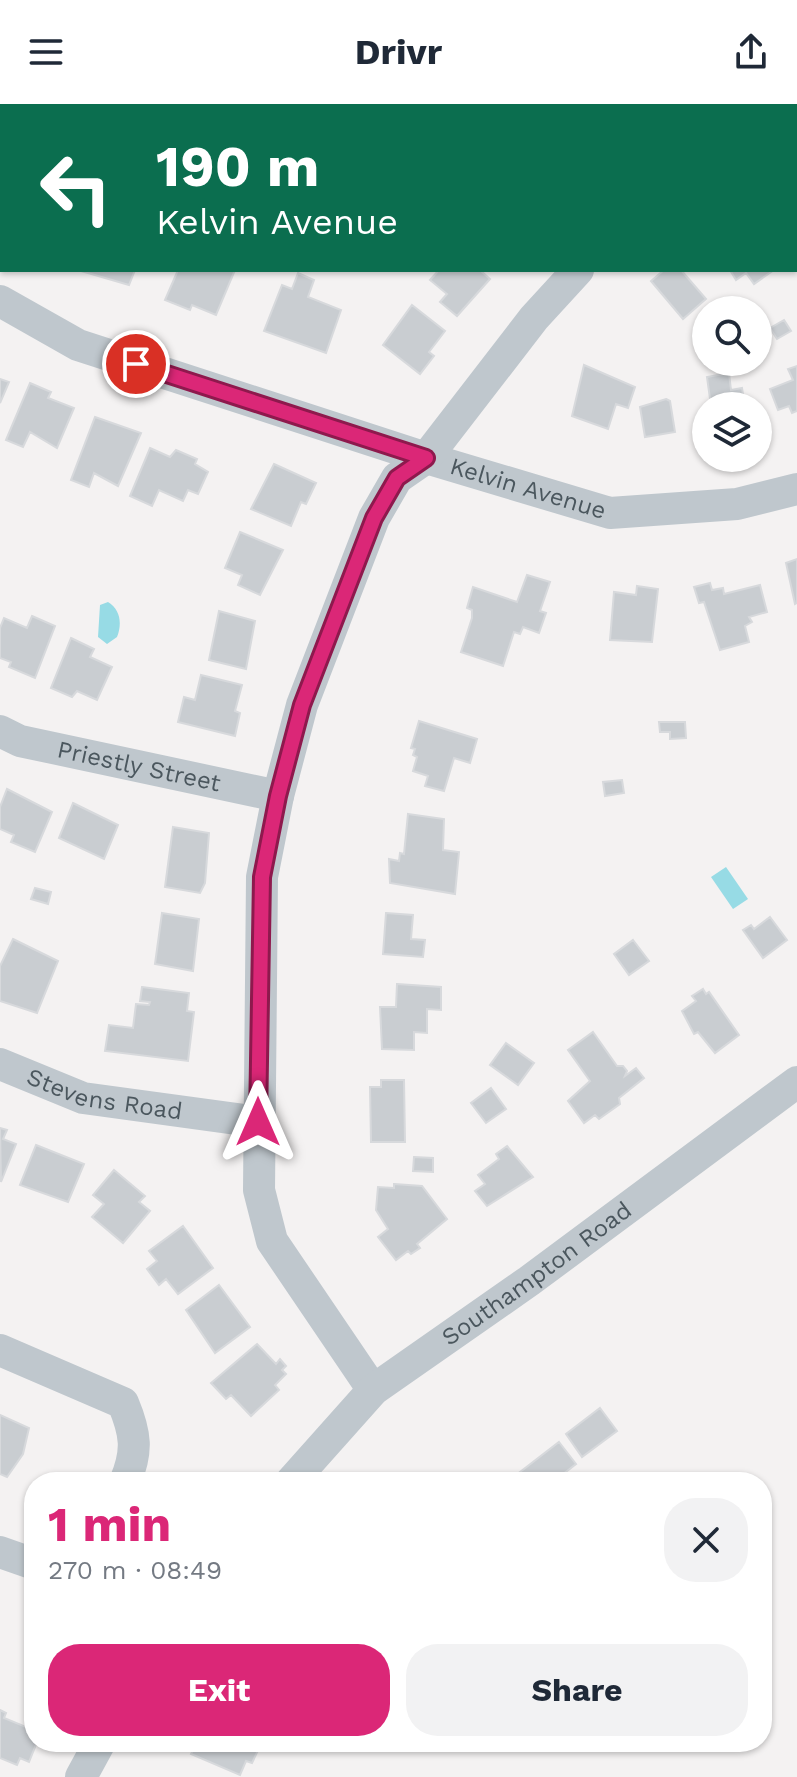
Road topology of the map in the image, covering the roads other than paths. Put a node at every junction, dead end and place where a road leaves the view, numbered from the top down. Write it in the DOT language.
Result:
graph roads {
  1 [pos="576,272"];
  2 [pos="0,301"];
  3 [pos="426,458"];
  4 [pos="797,489"];
  5 [pos="0,731"];
  6 [pos="278,796"];
  7 [pos="0,1064"];
  8 [pos="797,1082"];
  9 [pos="258,1122"];
  10 [pos="0,1350"];
  11 [pos="373,1390"];
  12 [pos="129,1472"];
  13 [pos="300,1472"];
  14 [pos="0,1552"];
  15 [pos="24,1560"];
  16 [pos="95,1752"];
  17 [pos="81,1777"];
  1 -- 3 [label="street"];
  2 -- 3 [label="street, Kelvin Avenue"];
  3 -- 4 [label="street, Kelvin Avenue"];
  3 -- 6 [label="street"];
  5 -- 6 [label="street, Priestly Street"];
  6 -- 9 [label="street"];
  7 -- 9 [label="street, Stevens Road"];
  8 -- 11 [label="street, Southampton Road"];
  9 -- 11 [label="street"];
  10 -- 12 [label="street"];
  11 -- 13 [label="street, Southampton Road"];
  14 -- 15 [label="street"];
  16 -- 17 [label="street"];
}
